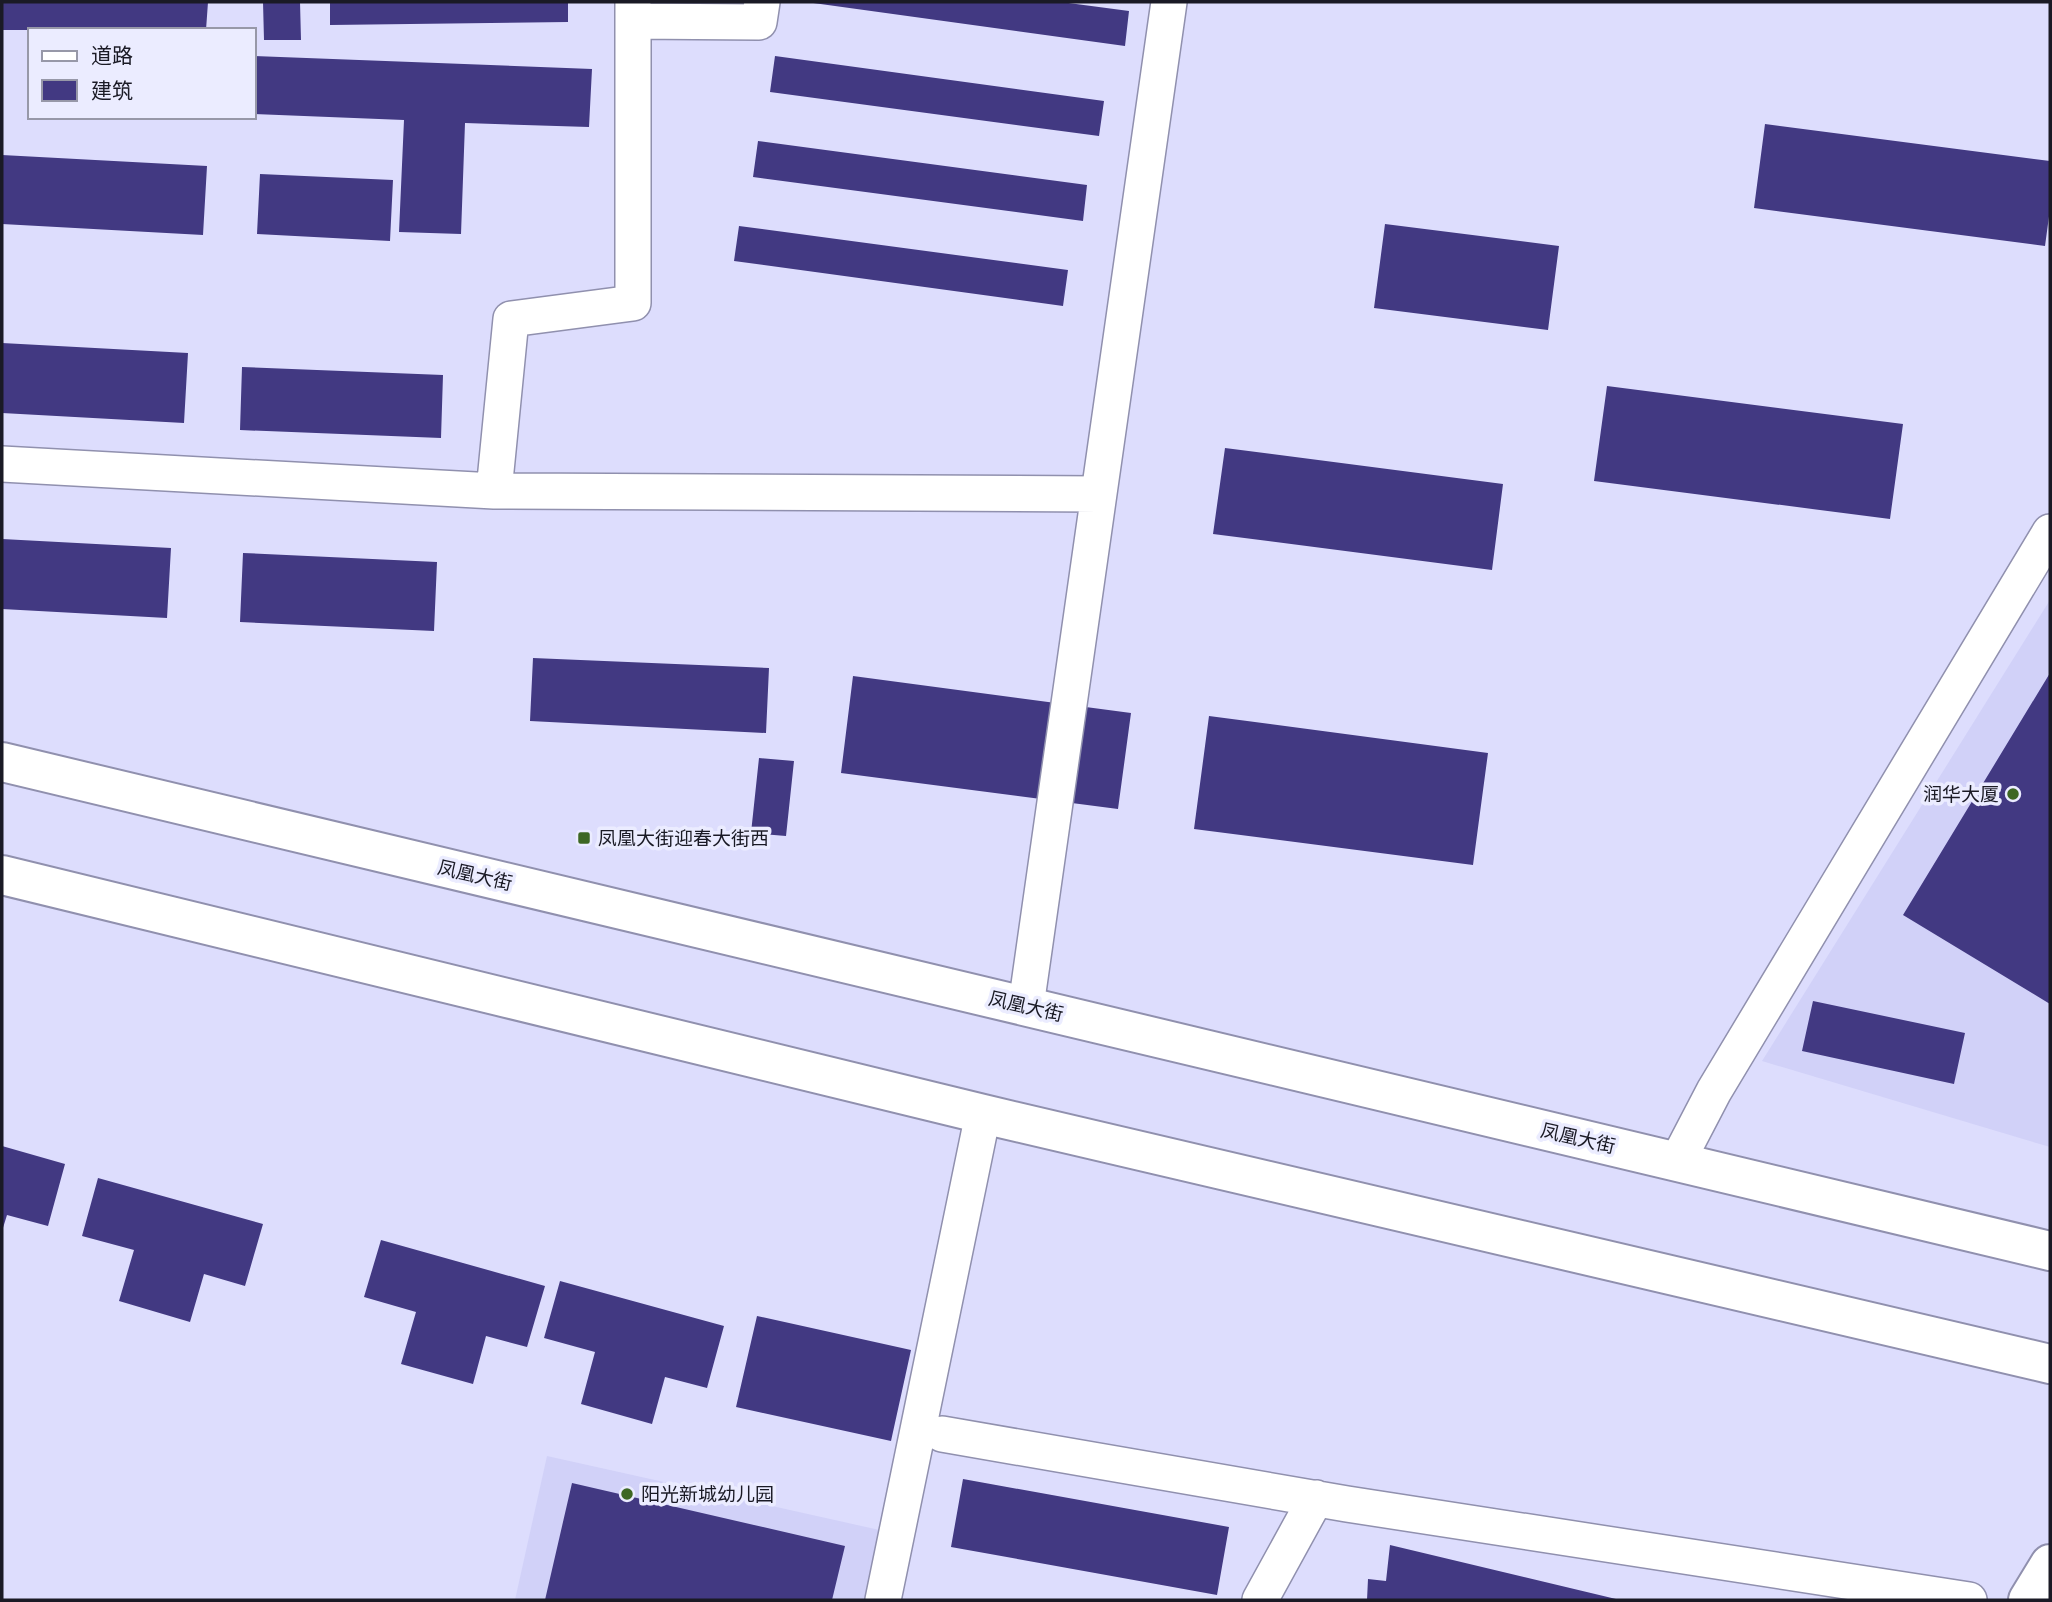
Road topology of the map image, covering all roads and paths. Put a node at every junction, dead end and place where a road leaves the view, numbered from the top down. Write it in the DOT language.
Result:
graph roads {
  1 [pos="762,2"];
  2 [pos="1169,2"];
  3 [pos="633,11"];
  4 [pos="2,464"];
  5 [pos="494,491"];
  6 [pos="1099,494"];
  7 [pos="2050,532"];
  8 [pos="2,762"];
  9 [pos="2,875"];
  10 [pos="1026,1006"];
  11 [pos="983,1114"];
  12 [pos="1677,1162"];
  13 [pos="2050,1251"];
  14 [pos="2050,1364"];
  15 [pos="942,1434"];
  16 [pos="1316,1498"];
  17 [pos="2050,1564"];
  18 [pos="883,1600"];
  19 [pos="1260,1600"];
  20 [pos="1969,1600"];
  21 [pos="2028,1600"];
  1 -- 3 [label="street"];
  2 -- 6 [label="street"];
  3 -- 5 [label="street"];
  4 -- 5 [label="street"];
  5 -- 6 [label="street"];
  6 -- 10 [label="street"];
  7 -- 12 [label="street"];
  8 -- 10 [label="main road, 凤凰大街"];
  9 -- 11 [label="main road"];
  10 -- 12 [label="main road, 凤凰大街"];
  11 -- 14 [label="main road"];
  11 -- 18 [label="street"];
  12 -- 13 [label="main road, 凤凰大街"];
  15 -- 16 [label="street"];
  16 -- 19 [label="street"];
  16 -- 20 [label="street"];
  17 -- 21 [label="main road"];
}
